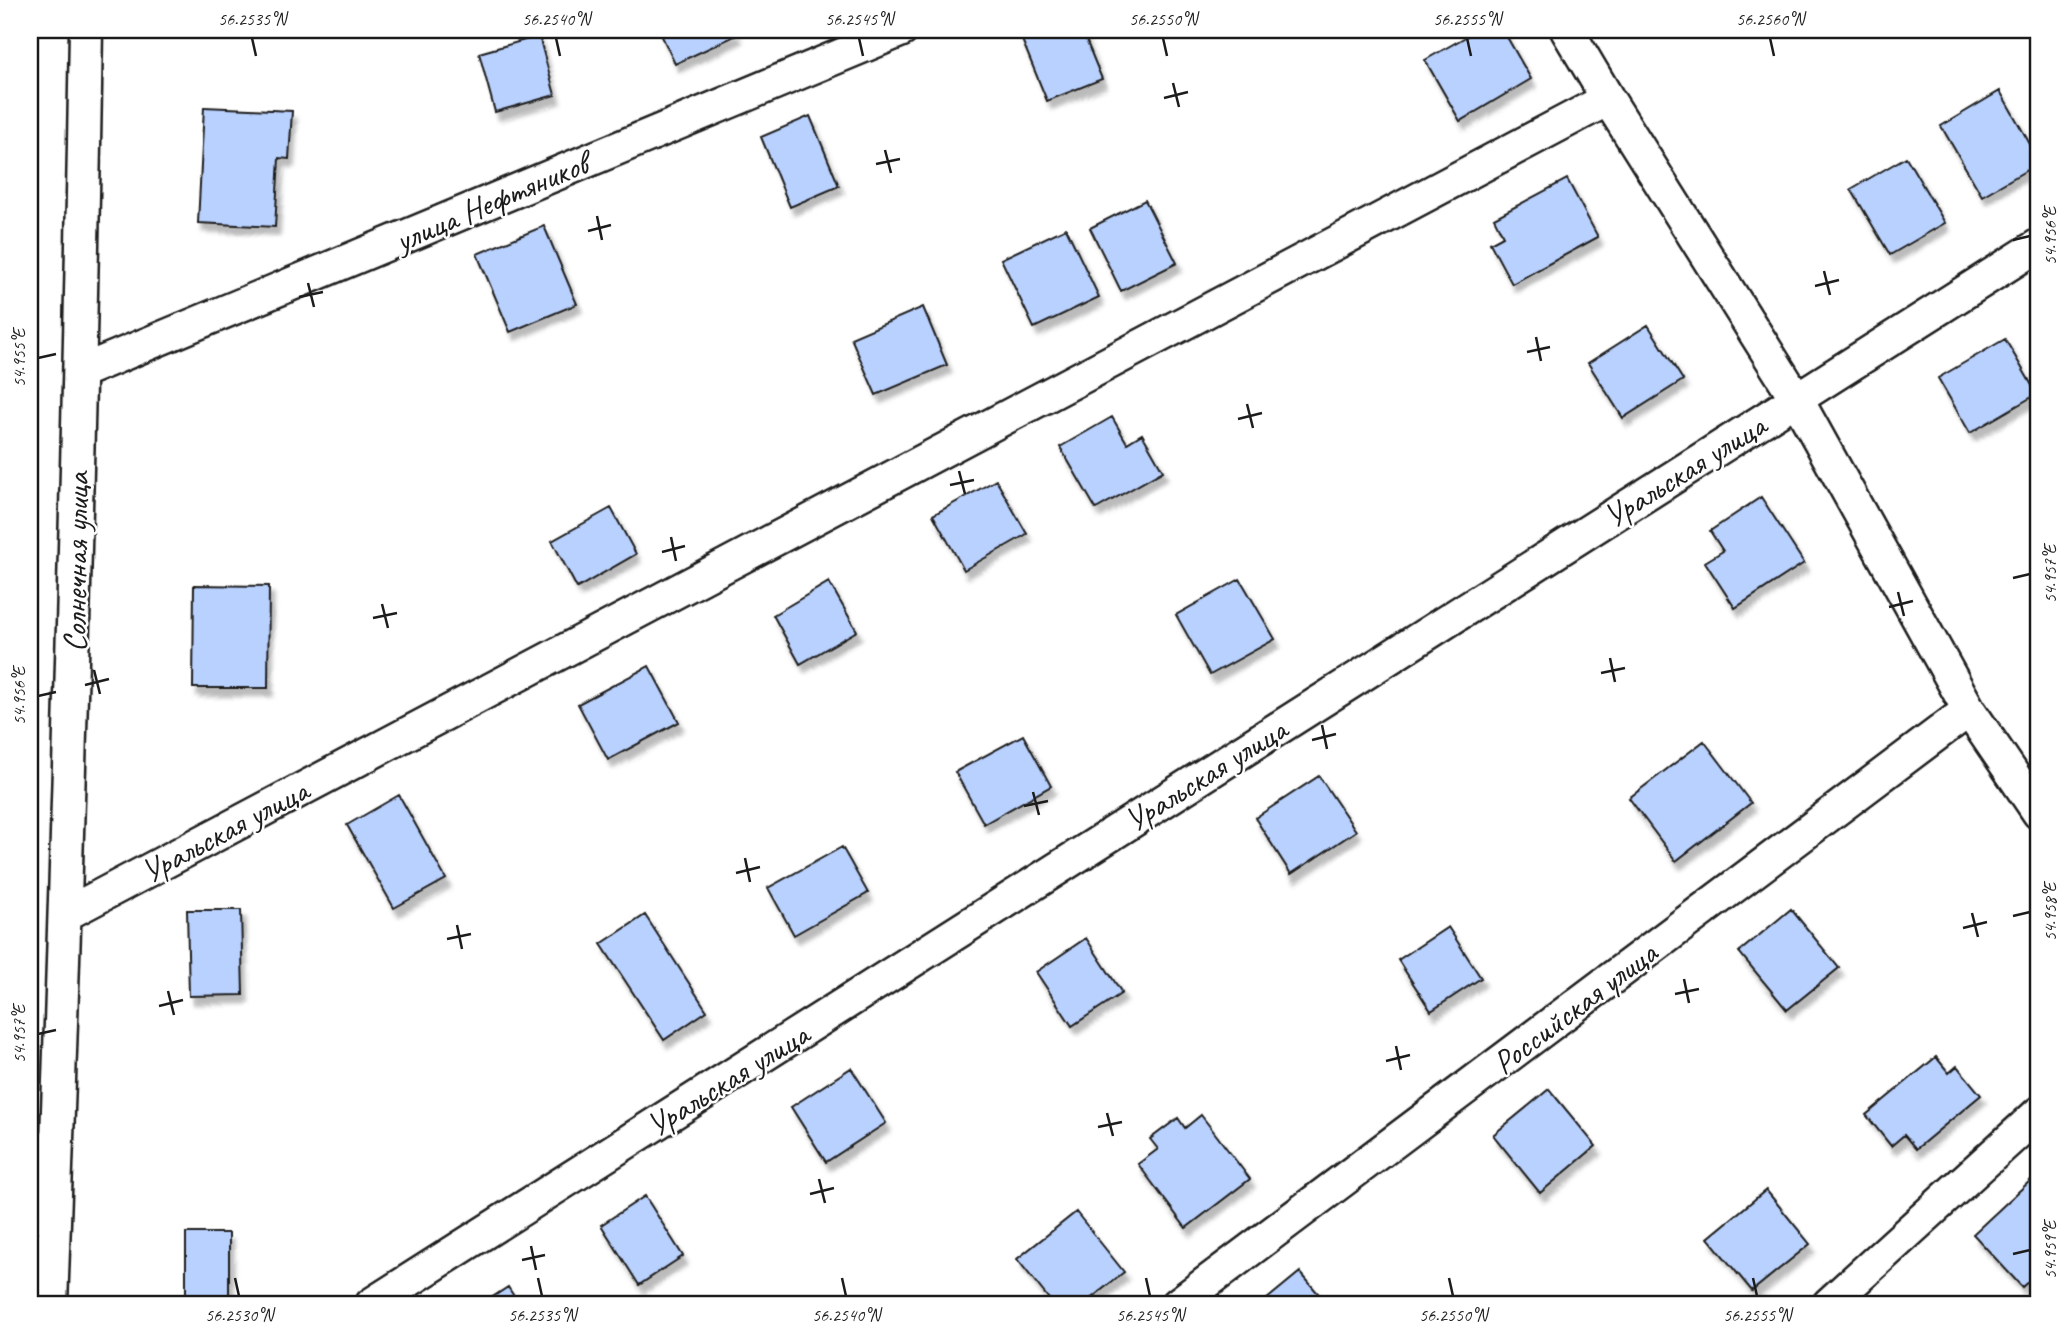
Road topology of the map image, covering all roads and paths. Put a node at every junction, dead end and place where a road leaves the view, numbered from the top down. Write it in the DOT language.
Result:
graph roads {
  1 [pos="86,30"];
  2 [pos="902,30"];
  3 [pos="1567,30"];
  4 [pos="1608,99"];
  5 [pos="2039,245"];
  6 [pos="80,372"];
  7 [pos="1796,398"];
  8 [pos="1969,710"];
  9 [pos="2039,813"];
  10 [pos="66,914"];
  11 [pos="2039,1113"];
  12 [pos="51,1304"];
  13 [pos="372,1304"];
  14 [pos="1178,1304"];
  15 [pos="1829,1304"];
  1 -- 6 [label="street, Солнечная улица"];
  2 -- 6 [label="street, улица Нефтяников"];
  3 -- 4 [label="street"];
  4 -- 7 [label="street"];
  4 -- 10 [label="street, Уральская улица"];
  5 -- 7 [label="street, Уральская улица"];
  6 -- 10 [label="street, Солнечная улица"];
  7 -- 8 [label="street"];
  7 -- 13 [label="street, Уральская улица"];
  8 -- 9 [label="street"];
  8 -- 14 [label="street, Российская улица"];
  10 -- 12 [label="street, Солнечная улица"];
  11 -- 15 [label="street"];
}
